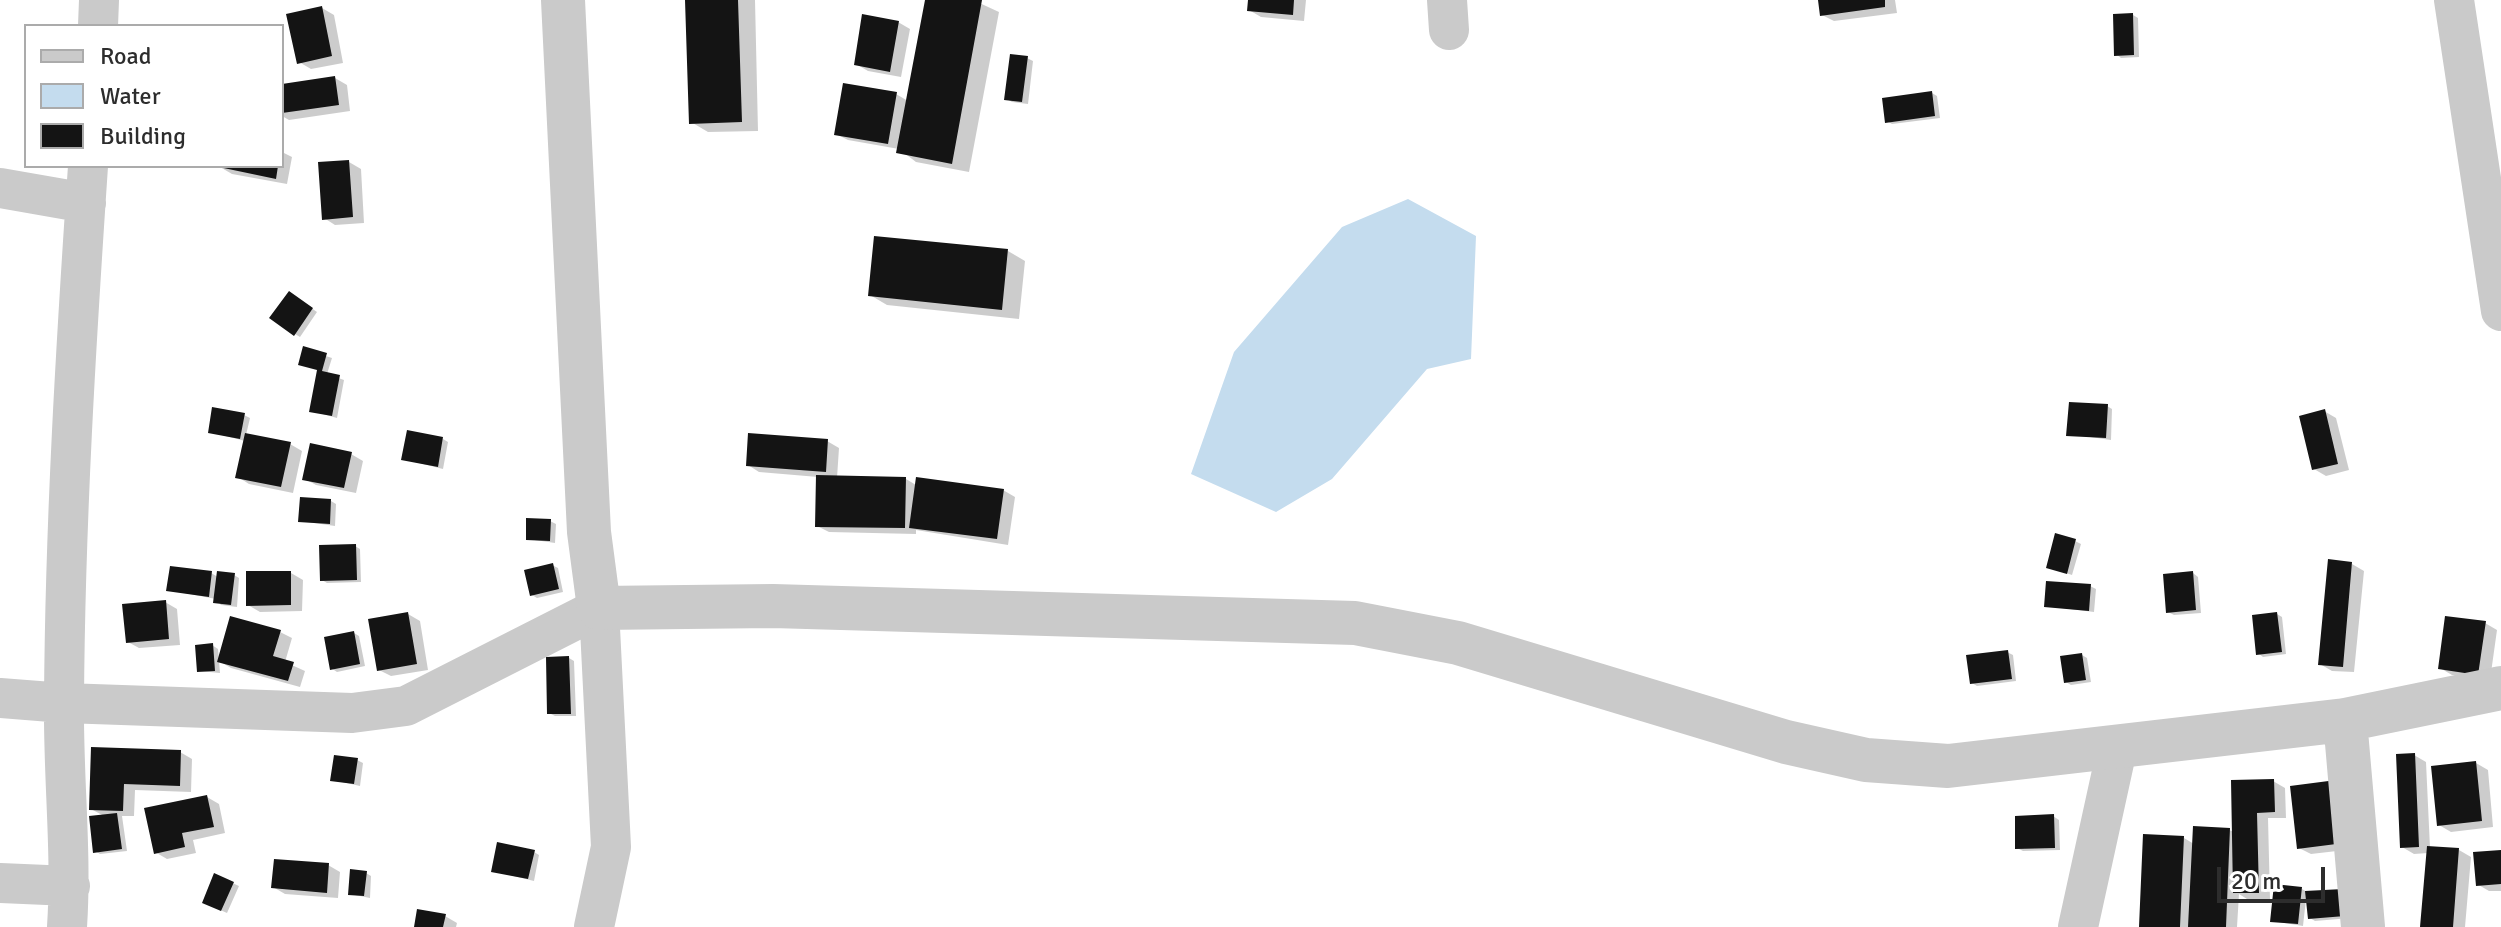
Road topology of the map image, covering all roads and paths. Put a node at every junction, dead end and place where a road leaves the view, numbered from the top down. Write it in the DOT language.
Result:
graph roads {
  1 [pos="99,0"];
  2 [pos="563,0"];
  3 [pos="2454,0"];
  4 [pos="98,24"];
  5 [pos="87,184"];
  6 [pos="0,188"];
  7 [pos="2501,311"];
  8 [pos="599,608"];
  9 [pos="2499,680"];
  10 [pos="0,698"];
  11 [pos="64,703"];
  12 [pos="2345,720"];
  13 [pos="2117,749"];
  14 [pos="0,883"];
  15 [pos="70,886"];
  16 [pos="67,927"];
  17 [pos="594,927"];
  18 [pos="2078,927"];
  19 [pos="2363,927"];
  1 -- 4 [label="street"];
  2 -- 8 [label="street"];
  3 -- 7 [label="street"];
  5 -- 6 [label="street"];
  5 -- 11 [label="street"];
  8 -- 11 [label="street"];
  8 -- 13 [label="street"];
  8 -- 17 [label="street"];
  9 -- 12 [label="street"];
  10 -- 11 [label="street"];
  11 -- 15 [label="street"];
  12 -- 13 [label="street"];
  12 -- 19 [label="street"];
  13 -- 18 [label="street"];
  14 -- 15 [label="street"];
  15 -- 16 [label="street"];
}
